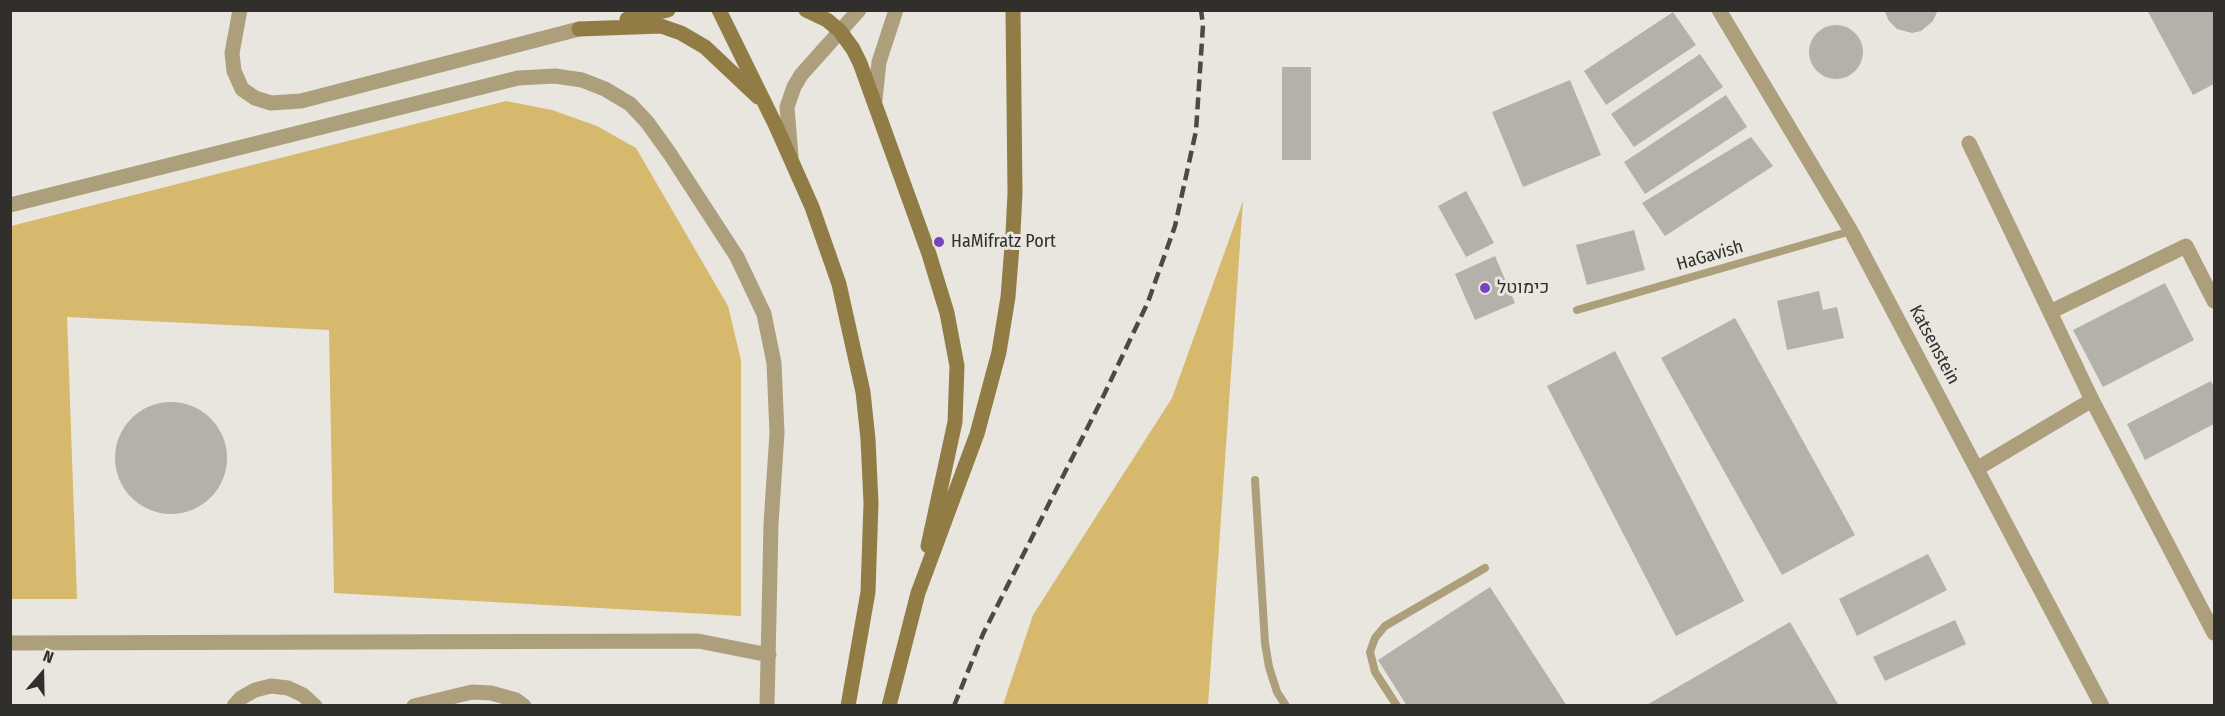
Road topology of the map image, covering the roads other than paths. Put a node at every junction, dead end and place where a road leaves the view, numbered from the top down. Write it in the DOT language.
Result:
graph roads {
  1 [pos="240,10"];
  2 [pos="668,10"];
  3 [pos="719,10"];
  4 [pos="806,10"];
  5 [pos="859,10"];
  6 [pos="896,10"];
  7 [pos="1013,10"];
  8 [pos="1719,10"];
  9 [pos="579,30"];
  10 [pos="840,31"];
  11 [pos="875,100"];
  12 [pos="765,104"];
  13 [pos="1969,143"];
  14 [pos="791,161"];
  15 [pos="10,205"];
  16 [pos="1851,231"];
  17 [pos="2214,301"];
  18 [pos="1577,310"];
  19 [pos="2050,312"];
  20 [pos="2092,400"];
  21 [pos="1978,468"];
  22 [pos="1255,480"];
  23 [pos="1485,568"];
  24 [pos="918,593"];
  25 [pos="2214,633"];
  26 [pos="10,643"];
  27 [pos="769,655"];
  28 [pos="234,705"];
  29 [pos="315,705"];
  30 [pos="414,705"];
  31 [pos="524,705"];
  32 [pos="767,705"];
  33 [pos="848,705"];
  34 [pos="889,705"];
  35 [pos="1286,705"];
  36 [pos="1397,705"];
  37 [pos="2102,705"];
  1 -- 9 [label="street"];
  2 -- 9 [label="street"];
  3 -- 12 [label="street"];
  4 -- 10 [label="street"];
  5 -- 10 [label="street"];
  6 -- 11 [label="street"];
  7 -- 24 [label="street"];
  8 -- 16 [label="street, Katsenstein"];
  9 -- 12 [label="street"];
  10 -- 11 [label="street"];
  10 -- 14 [label="street"];
  11 -- 24 [label="street"];
  12 -- 14 [label="street"];
  13 -- 19 [label="street"];
  14 -- 33 [label="street"];
  15 -- 27 [label="street"];
  16 -- 18 [label="lane, HaGavish"];
  16 -- 21 [label="street, Katsenstein"];
  17 -- 19 [label="street"];
  19 -- 20 [label="street"];
  20 -- 21 [label="street"];
  20 -- 25 [label="street"];
  21 -- 37 [label="street, Katsenstein"];
  22 -- 35 [label="lane"];
  23 -- 36 [label="lane"];
  24 -- 34 [label="street"];
  26 -- 27 [label="street"];
  27 -- 32 [label="street"];
  28 -- 29 [label="street"];
  30 -- 31 [label="street"];
}
